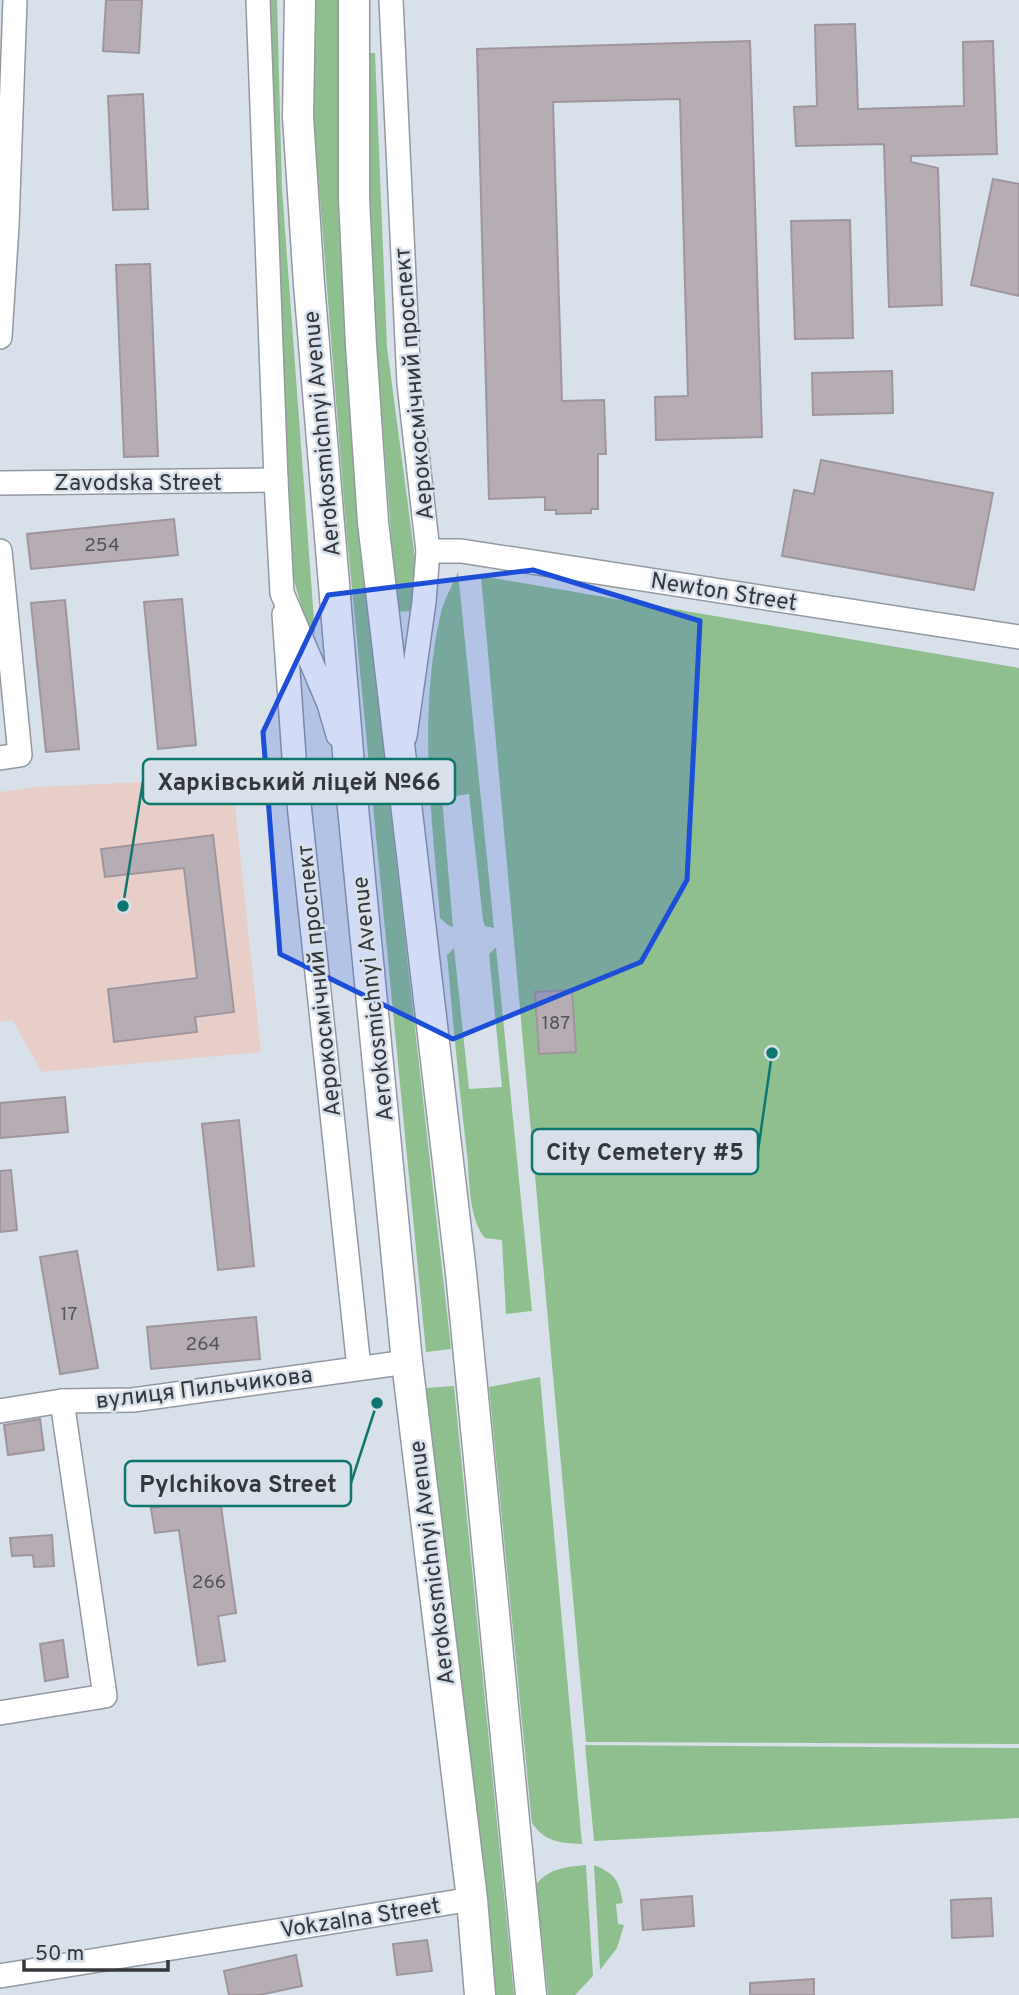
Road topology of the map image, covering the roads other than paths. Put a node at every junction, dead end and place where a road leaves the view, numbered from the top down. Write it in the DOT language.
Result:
graph roads {
  1 [pos="15,0"];
  2 [pos="258,0"];
  3 [pos="300,0"];
  4 [pos="354,0"];
  5 [pos="391,0"];
  6 [pos="3,226"];
  7 [pos="0,337"];
  8 [pos="276,480"];
  9 [pos="0,483"];
  10 [pos="0,551"];
  11 [pos="428,551"];
  12 [pos="282,593"];
  13 [pos="1019,637"];
  14 [pos="10,756"];
  15 [pos="401,767"];
  16 [pos="350,777"];
  17 [pos="407,1362"];
  18 [pos="359,1368"];
  19 [pos="62,1401"];
  20 [pos="0,1411"];
  21 [pos="0,1713"];
  22 [pos="472,1899"];
  23 [pos="0,1976"];
  24 [pos="480,1995"];
  25 [pos="531,1995"];
  1 -- 6 [label="street"];
  2 -- 8 [label="street, Аерокосмічний проспект"];
  3 -- 16 [label="main road, Aerokosmichnyi Avenue"];
  4 -- 15 [label="main road, Aerokosmichnyi Avenue"];
  5 -- 11 [label="street, Аерокосмічний проспект"];
  6 -- 7 [label="street"];
  8 -- 9 [label="street, Zavodska Street"];
  8 -- 12 [label="street, Аерокосмічний проспект"];
  10 -- 14 [label="street"];
  11 -- 13 [label="street, Newton Street"];
  11 -- 15 [label="street, Аерокосмічний проспект"];
  12 -- 16 [label="street, Аерокосмічний проспект"];
  12 -- 18 [label="street, Аерокосмічний проспект"];
  15 -- 25 [label="main road, Aerokosmichnyi Avenue"];
  16 -- 17 [label="main road, Aerokosmichnyi Avenue"];
  17 -- 18 [label="street, вулиця Пильчикова"];
  17 -- 22 [label="main road, Aerokosmichnyi Avenue"];
  18 -- 19 [label="street, вулиця Пильчикова"];
  19 -- 20 [label="street, вулиця Пильчикова"];
  19 -- 21 [label="street"];
  22 -- 23 [label="street, Vokzalna Street"];
  22 -- 24 [label="main road, Aerokosmichnyi Avenue"];
}
